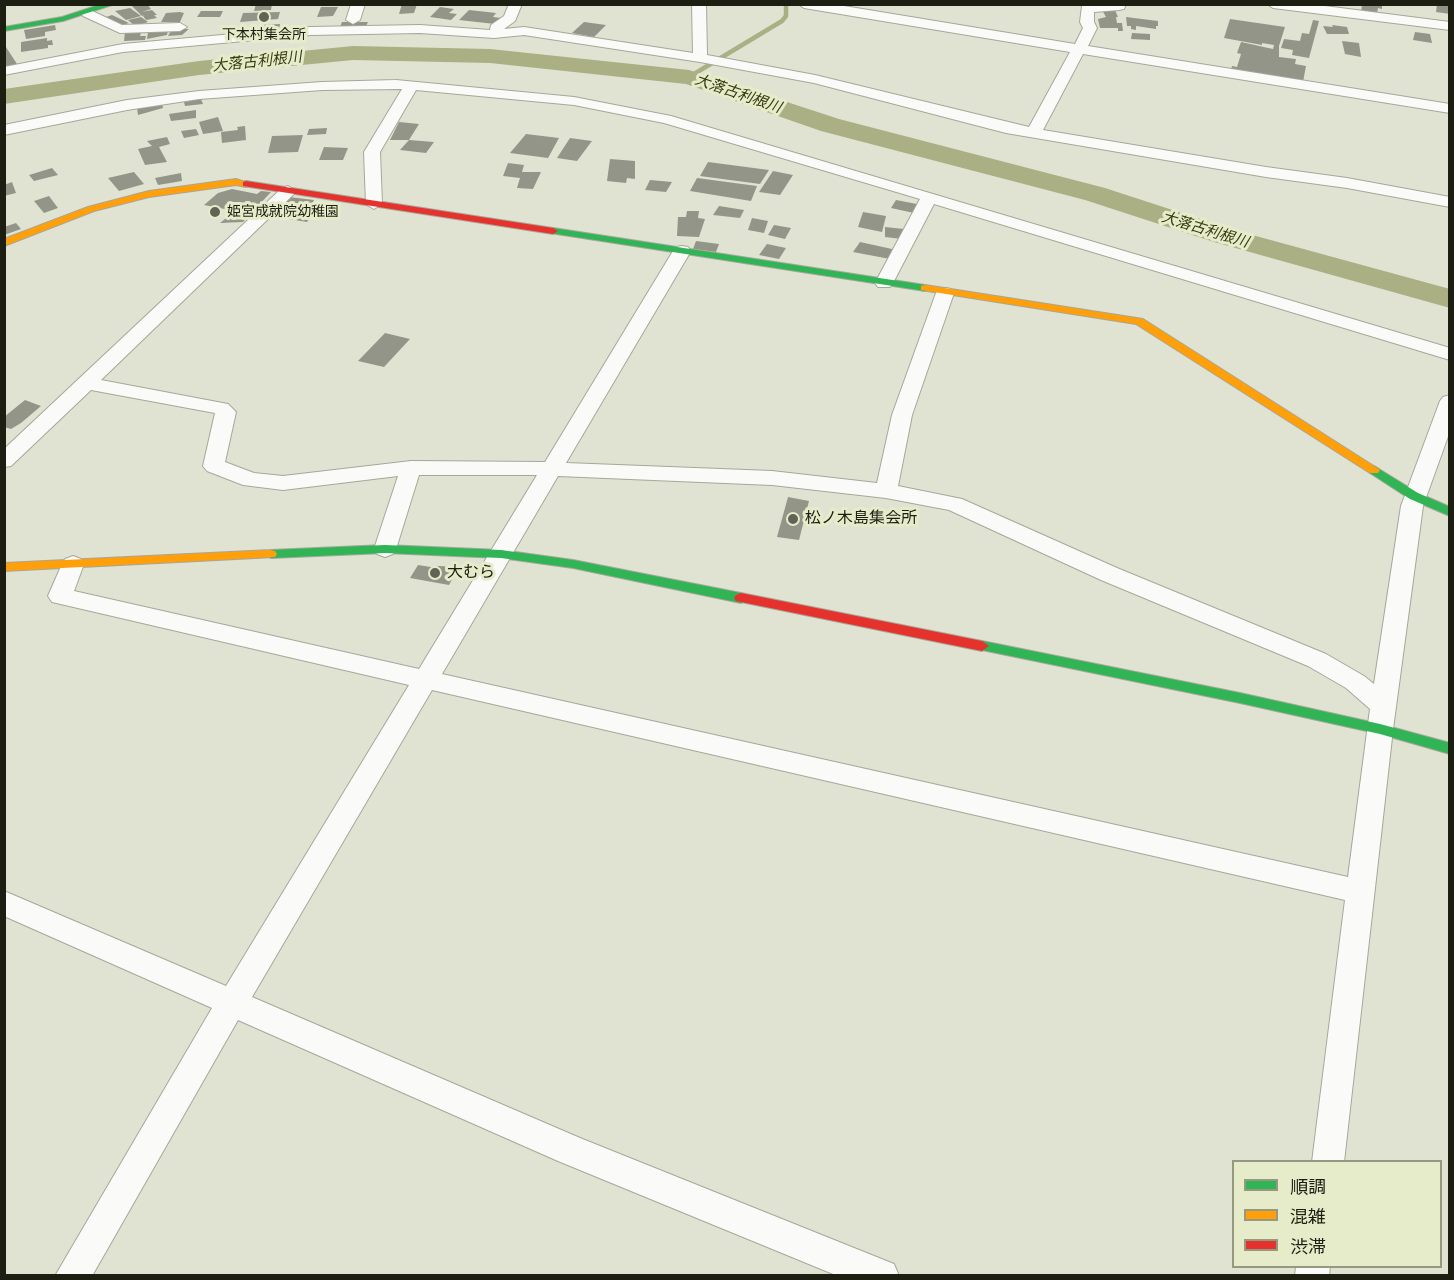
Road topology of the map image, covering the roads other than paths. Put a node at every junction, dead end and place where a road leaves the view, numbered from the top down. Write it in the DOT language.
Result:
graph roads {
  1 [pos="112,4"];
  2 [pos="358,4"];
  3 [pos="516,4"];
  4 [pos="699,4"];
  5 [pos="804,4"];
  6 [pos="1119,4"];
  7 [pos="1274,4"];
  8 [pos="1308,7"];
  9 [pos="88,12"];
  10 [pos="352,20"];
  11 [pos="312,26"];
  12 [pos="1449,26"];
  13 [pos="496,28"];
  14 [pos="4,29"];
  15 [pos="120,29"];
  16 [pos="524,31"];
  17 [pos="123,48"];
  18 [pos="1079,50"];
  19 [pos="700,58"];
  20 [pos="4,71"];
  21 [pos="412,85"];
  22 [pos="1449,109"];
  23 [pos="4,130"];
  24 [pos="1034,133"];
  25 [pos="288,191"];
  26 [pos="929,197"];
  27 [pos="1449,202"];
  28 [pos="374,204"];
  29 [pos="4,243"];
  30 [pos="682,251"];
  31 [pos="884,283"];
  32 [pos="945,292"];
  33 [pos="1449,354"];
  34 [pos="87,382"];
  35 [pos="1449,400"];
  36 [pos="1445,426"];
  37 [pos="4,461"];
  38 [pos="411,468"];
  39 [pos="551,470"];
  40 [pos="886,491"];
  41 [pos="1414,496"];
  42 [pos="1449,512"];
  43 [pos="385,549"];
  44 [pos="501,554"];
  45 [pos="73,564"];
  46 [pos="4,567"];
  47 [pos="426,679"];
  48 [pos="1382,718"];
  49 [pos="1449,748"];
  50 [pos="1361,892"];
  51 [pos="4,903"];
  52 [pos="233,1002"];
  53 [pos="1328,1160"];
  54 [pos="72,1275"];
  55 [pos="882,1275"];
  1 -- 9 [label="street"];
  2 -- 10 [label="street"];
  3 -- 13 [label="street"];
  4 -- 19 [label="street"];
  5 -- 18 [label="street"];
  6 -- 18 [label="street"];
  7 -- 8 [label="street"];
  8 -- 12 [label="street"];
  9 -- 14 [label="street"];
  9 -- 15 [label="street"];
  10 -- 11 [label="street"];
  10 -- 13 [label="street"];
  11 -- 15 [label="street"];
  11 -- 16 [label="street"];
  11 -- 17 [label="street"];
  13 -- 16 [label="street"];
  15 -- 17 [label="street"];
  16 -- 19 [label="street"];
  17 -- 20 [label="street"];
  18 -- 22 [label="street"];
  18 -- 24 [label="street"];
  19 -- 24 [label="street"];
  21 -- 23 [label="street"];
  21 -- 26 [label="street"];
  21 -- 28 [label="street"];
  24 -- 27 [label="street"];
  25 -- 28 [label="street"];
  25 -- 29 [label="street"];
  25 -- 34 [label="street"];
  26 -- 31 [label="street"];
  26 -- 33 [label="street"];
  28 -- 30 [label="street"];
  30 -- 31 [label="street"];
  30 -- 39 [label="street"];
  31 -- 32 [label="street"];
  32 -- 40 [label="street"];
  32 -- 41 [label="street"];
  34 -- 37 [label="street"];
  34 -- 38 [label="street"];
  35 -- 36 [label="street"];
  36 -- 41 [label="street"];
  38 -- 39 [label="street"];
  38 -- 43 [label="street"];
  39 -- 40 [label="street"];
  39 -- 44 [label="street"];
  40 -- 48 [label="street"];
  41 -- 42 [label="street"];
  41 -- 48 [label="street"];
  43 -- 44 [label="street"];
  43 -- 45 [label="street"];
  44 -- 47 [label="street"];
  44 -- 48 [label="street"];
  45 -- 46 [label="street"];
  45 -- 47 [label="street"];
  47 -- 50 [label="street"];
  47 -- 52 [label="street"];
  48 -- 49 [label="street"];
  48 -- 50 [label="street"];
  50 -- 53 [label="street"];
  51 -- 52 [label="street"];
  52 -- 54 [label="street"];
  52 -- 55 [label="street"];
}
